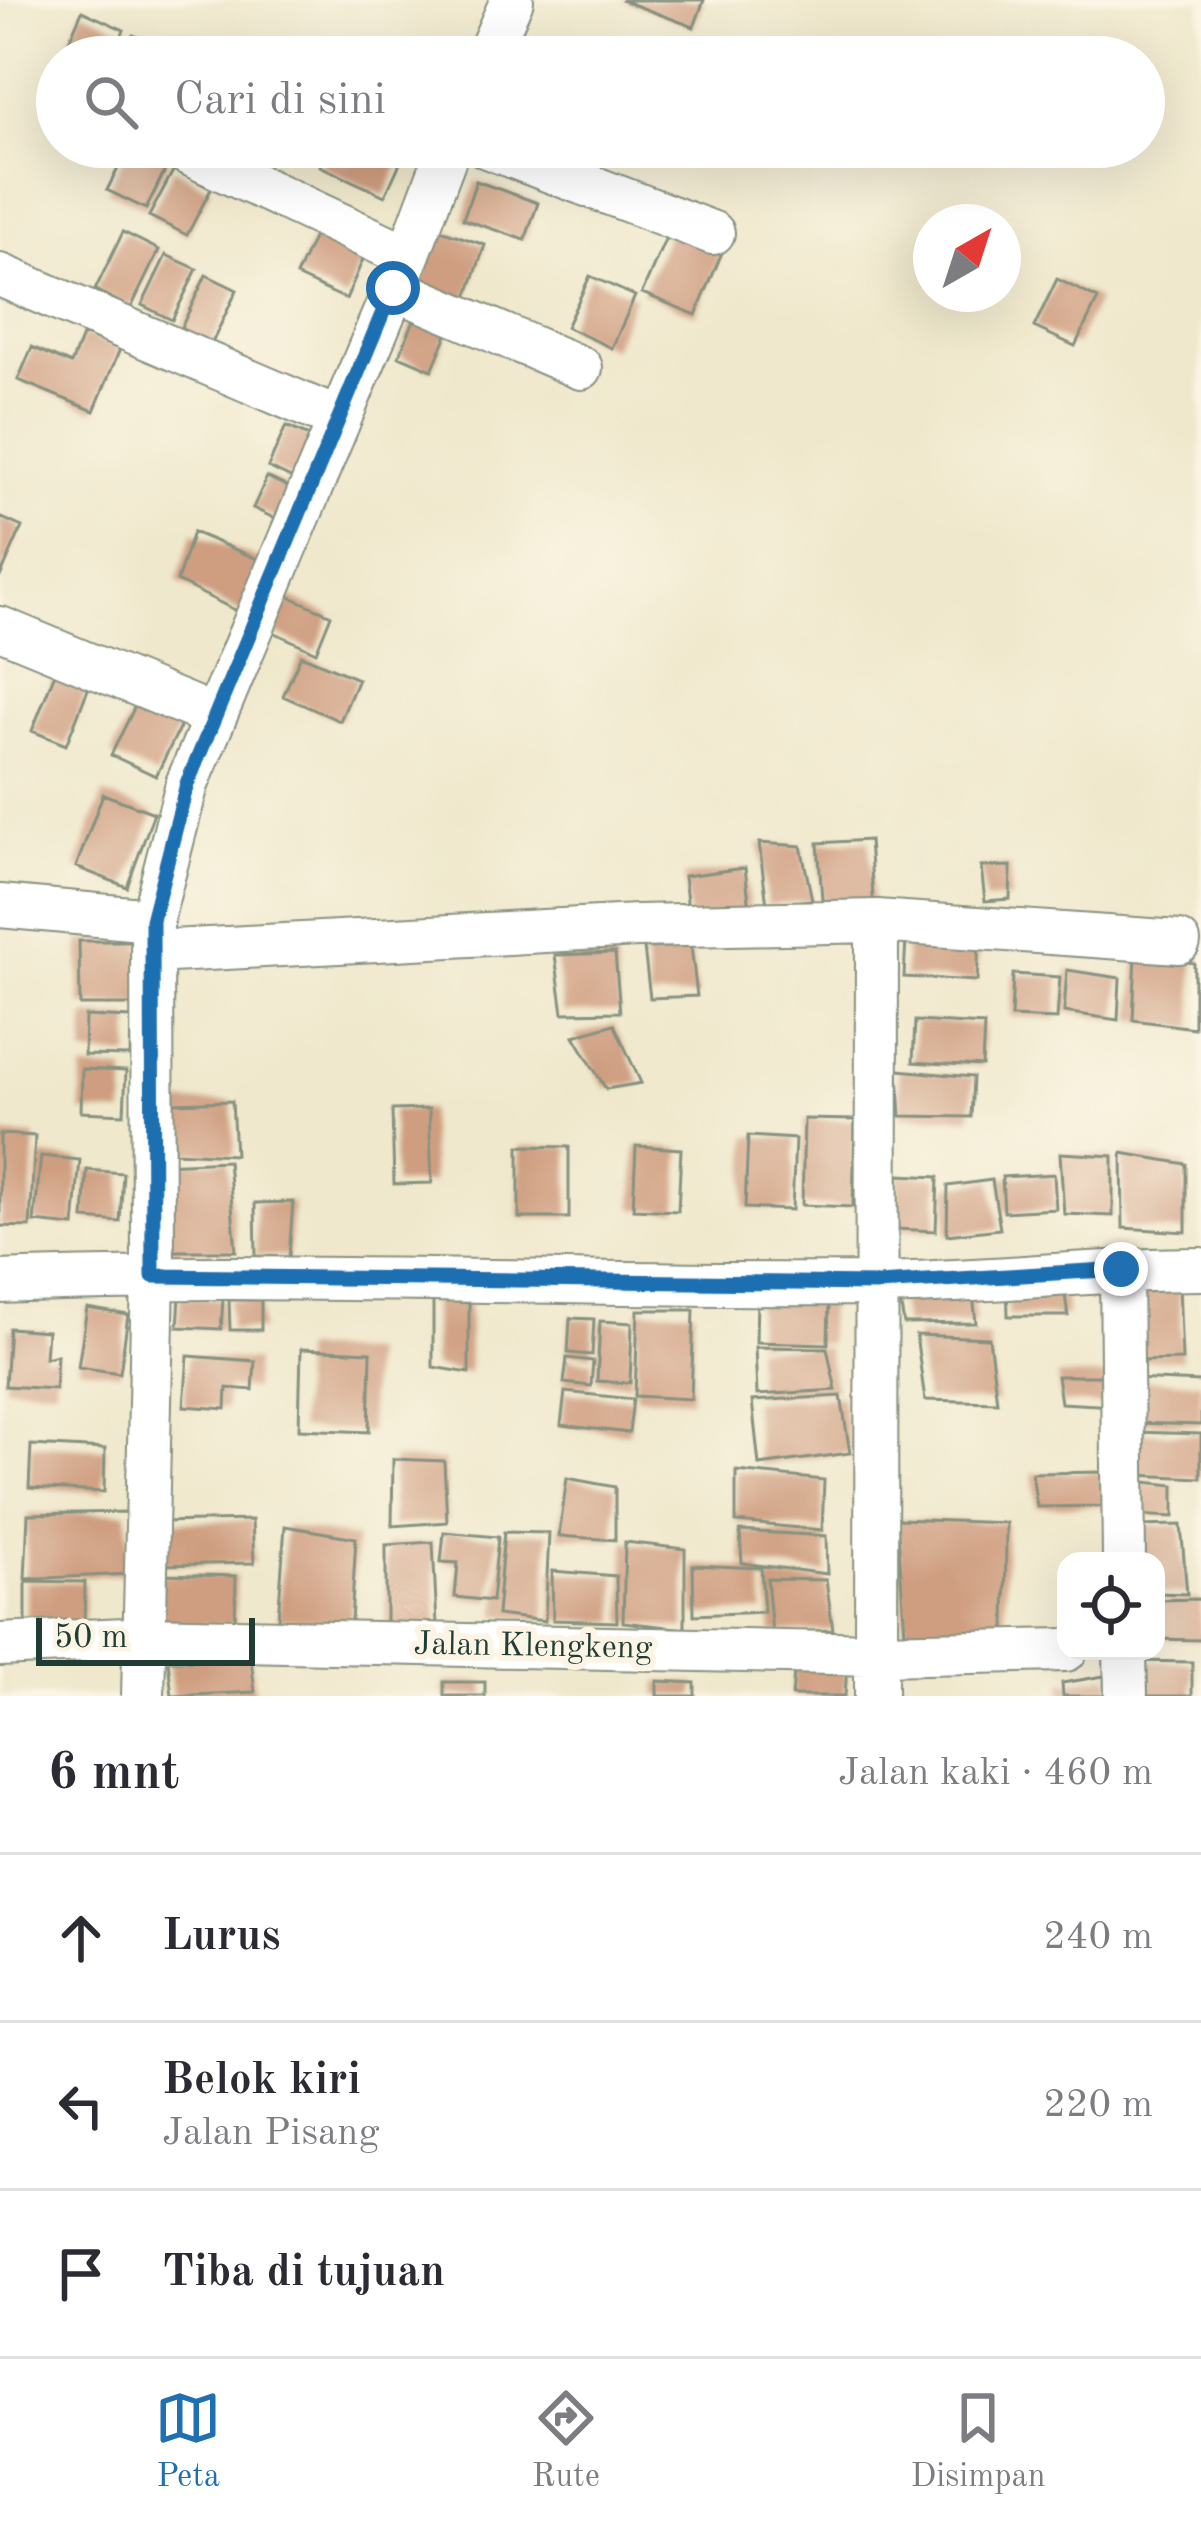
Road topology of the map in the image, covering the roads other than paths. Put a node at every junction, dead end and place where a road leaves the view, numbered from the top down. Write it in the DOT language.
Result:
graph roads {
  1 [pos="512,0"];
  2 [pos="497,36"];
  3 [pos="212,168"];
  4 [pos="441,168"];
  5 [pos="542,168"];
  6 [pos="713,233"];
  7 [pos="400,272"];
  8 [pos="0,275"];
  9 [pos="580,368"];
  10 [pos="338,419"];
  11 [pos="0,628"];
  12 [pos="214,716"];
  13 [pos="0,906"];
  14 [pos="878,921"];
  15 [pos="152,936"];
  16 [pos="1179,942"];
  17 [pos="1121,1269"];
  18 [pos="1201,1269"];
  19 [pos="153,1276"];
  20 [pos="0,1282"];
  21 [pos="878,1284"];
  22 [pos="1124,1552"];
  23 [pos="146,1638"];
  24 [pos="0,1645"];
  25 [pos="1057,1651"];
  26 [pos="1125,1660"];
  27 [pos="878,1675"];
  28 [pos="143,1696"];
  29 [pos="1126,1696"];
  1 -- 2 [label="street"];
  3 -- 7 [label="street"];
  4 -- 7 [label="street"];
  5 -- 6 [label="street"];
  7 -- 9 [label="street"];
  7 -- 10 [label="street"];
  8 -- 10 [label="street"];
  10 -- 12 [label="street"];
  11 -- 12 [label="street"];
  12 -- 15 [label="street"];
  13 -- 15 [label="street"];
  14 -- 15 [label="street"];
  14 -- 16 [label="street"];
  14 -- 21 [label="street"];
  15 -- 19 [label="street"];
  17 -- 18 [label="street"];
  17 -- 21 [label="street"];
  17 -- 22 [label="street"];
  19 -- 20 [label="street"];
  19 -- 21 [label="street"];
  19 -- 23 [label="street"];
  21 -- 27 [label="street"];
  23 -- 24 [label="street, Jalan Klengkeng"];
  23 -- 27 [label="street, Jalan Klengkeng"];
  23 -- 28 [label="street"];
  25 -- 27 [label="street, Jalan Klengkeng"];
  26 -- 29 [label="street"];
}
